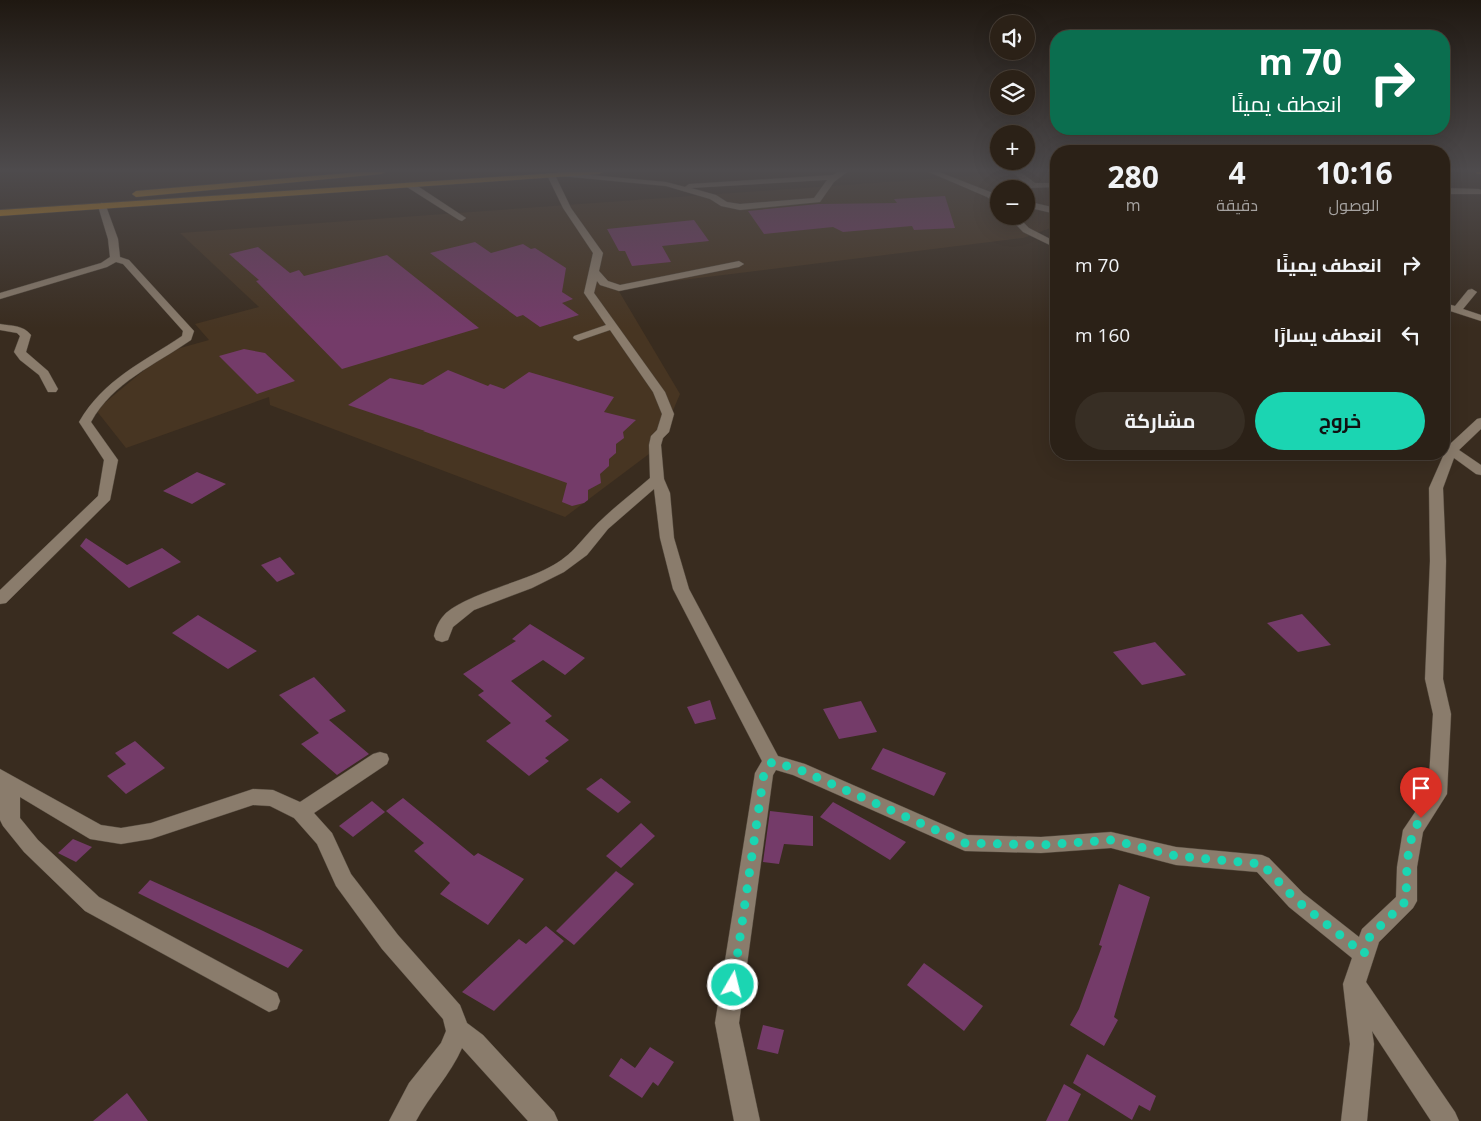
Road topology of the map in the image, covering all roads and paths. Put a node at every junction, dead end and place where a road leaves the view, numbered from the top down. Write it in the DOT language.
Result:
graph roads {
  1 [pos="106,224"];
  2 [pos="578,224"];
  3 [pos="1021,225"];
  4 [pos="1050,242"];
  5 [pos="115,258"];
  6 [pos="739,264"];
  7 [pos="594,272"];
  8 [pos="1472,292"];
  9 [pos="0,296"];
  10 [pos="1450,308"];
  11 [pos="1457,310"];
  12 [pos="1481,318"];
  13 [pos="612,326"];
  14 [pos="0,327"];
  15 [pos="578,338"];
  16 [pos="52,389"];
  17 [pos="1481,422"];
  18 [pos="1450,446"];
  19 [pos="1450,450"];
  20 [pos="1444,460"];
  21 [pos="1481,471"];
  22 [pos="657,479"];
  23 [pos="0,599"];
  24 [pos="442,636"];
  25 [pos="380,759"];
  26 [pos="772,762"];
  27 [pos="5,780"];
  28 [pos="301,812"];
  29 [pos="1364,954"];
  30 [pos="1354,984"];
  31 [pos="269,1002"];
  32 [pos="458,1031"];
  33 [pos="402,1121"];
  34 [pos="545,1121"];
  35 [pos="747,1121"];
  36 [pos="1354,1121"];
  37 [pos="1446,1121"];
  1 -- 5 [label="street"];
  2 -- 7 [label="street"];
  3 -- 4 [label="street"];
  5 -- 9 [label="street"];
  5 -- 23 [label="street"];
  6 -- 7 [label="street"];
  7 -- 13 [label="street"];
  8 -- 11 [label="street"];
  10 -- 11 [label="street"];
  11 -- 12 [label="street"];
  13 -- 15 [label="street"];
  13 -- 22 [label="street"];
  14 -- 16 [label="street"];
  17 -- 18 [label="street"];
  19 -- 21 [label="street"];
  20 -- 29 [label="street"];
  22 -- 24 [label="street"];
  22 -- 26 [label="street"];
  25 -- 28 [label="street"];
  26 -- 29 [label="street"];
  26 -- 35 [label="street"];
  27 -- 28 [label="street"];
  27 -- 31 [label="street"];
  28 -- 32 [label="street"];
  29 -- 30 [label="street"];
  30 -- 36 [label="street"];
  30 -- 37 [label="street"];
  32 -- 33 [label="street"];
  32 -- 34 [label="street"];
}
